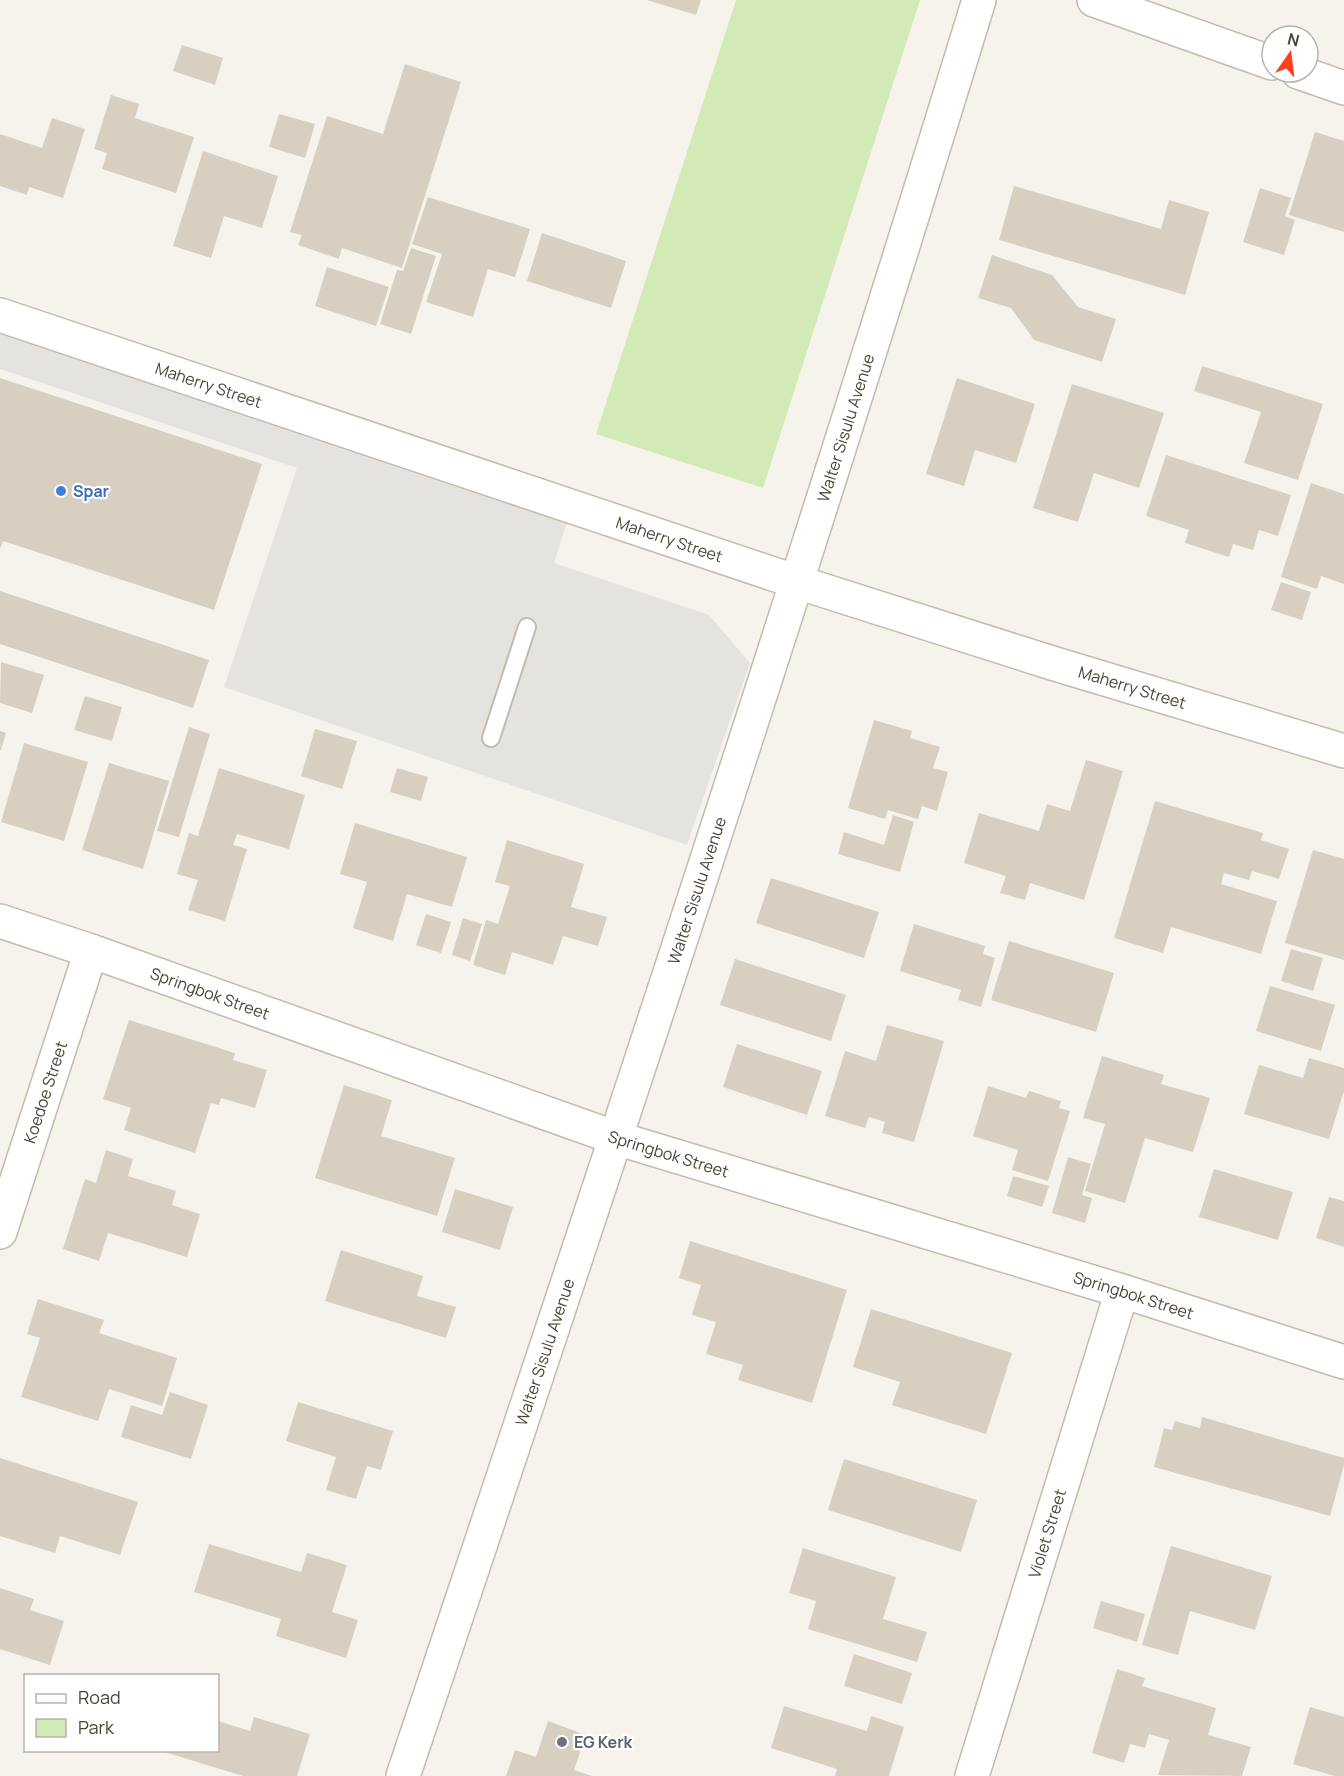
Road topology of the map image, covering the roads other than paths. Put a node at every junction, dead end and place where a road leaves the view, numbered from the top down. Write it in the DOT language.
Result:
graph roads {
  1 [pos="980,0"];
  2 [pos="1094,0"];
  3 [pos="1260,59"];
  4 [pos="1320,80"];
  5 [pos="1344,88"];
  6 [pos="0,315"];
  7 [pos="797,582"];
  8 [pos="527,627"];
  9 [pos="491,738"];
  10 [pos="1344,751"];
  11 [pos="0,921"];
  12 [pos="91,951"];
  13 [pos="616,1138"];
  14 [pos="0,1232"];
  15 [pos="1122,1292"];
  16 [pos="1344,1362"];
  17 [pos="403,1776"];
  18 [pos="972,1776"];
  1 -- 7 [label="street, Walter Sisulu Avenue"];
  2 -- 3 [label="street"];
  4 -- 5 [label="street"];
  6 -- 7 [label="street, Maherry Street"];
  7 -- 10 [label="street, Maherry Street"];
  7 -- 13 [label="street, Walter Sisulu Avenue"];
  8 -- 9 [label="lane"];
  11 -- 12 [label="street, Springbok Street"];
  12 -- 13 [label="street, Springbok Street"];
  12 -- 14 [label="street, Koedoe Street"];
  13 -- 15 [label="street, Springbok Street"];
  13 -- 17 [label="street, Walter Sisulu Avenue"];
  15 -- 16 [label="street, Springbok Street"];
  15 -- 18 [label="street, Violet Street"];
}
